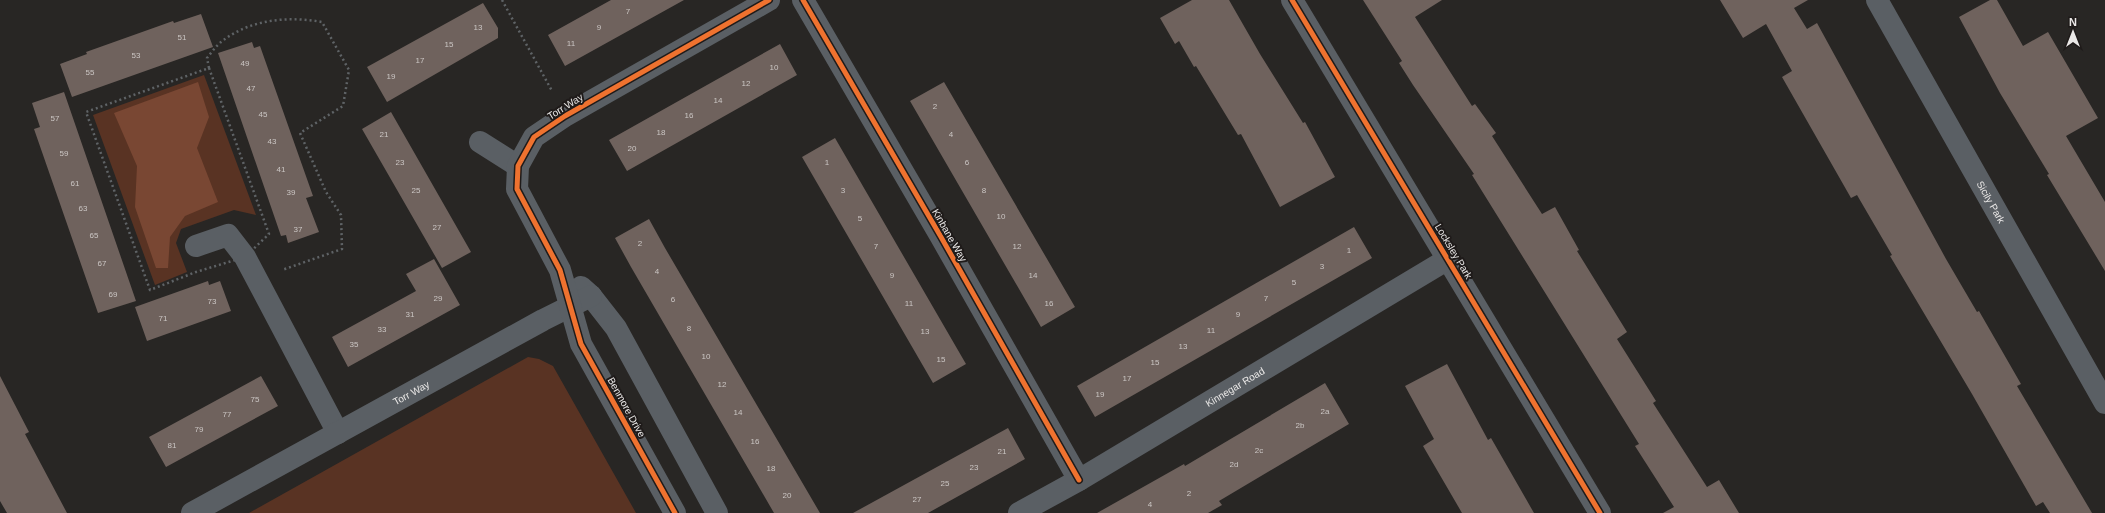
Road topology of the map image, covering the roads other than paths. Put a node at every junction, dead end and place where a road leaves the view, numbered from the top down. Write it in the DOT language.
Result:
graph roads {
  1 [pos="769,0"];
  2 [pos="803,0"];
  3 [pos="1292,0"];
  4 [pos="1877,0"];
  5 [pos="480,142"];
  6 [pos="518,166"];
  7 [pos="196,246"];
  8 [pos="1448,259"];
  9 [pos="560,270"];
  10 [pos="591,296"];
  11 [pos="570,307"];
  12 [pos="2105,403"];
  13 [pos="338,433"];
  14 [pos="1079,480"];
  15 [pos="192,513"];
  16 [pos="675,513"];
  17 [pos="718,513"];
  18 [pos="1019,513"];
  19 [pos="1600,513"];
  1 -- 6 [label="street, Torr Way"];
  2 -- 14 [label="street, Kinbane Way"];
  3 -- 8 [label="street, Locksley Park"];
  4 -- 12 [label="street, Sicily Park"];
  5 -- 6 [label="street"];
  6 -- 9 [label="street, Torr Way"];
  7 -- 13 [label="street"];
  8 -- 14 [label="street, Kinnegar Road"];
  8 -- 19 [label="street, Locksley Park"];
  9 -- 10 [label="street, Torr Way"];
  9 -- 11 [label="street, Torr Way"];
  10 -- 11 [label="street, Torr Way"];
  10 -- 17 [label="street"];
  11 -- 13 [label="street, Torr Way"];
  11 -- 16 [label="street, Benmore Drive"];
  13 -- 15 [label="street, Torr Way"];
  14 -- 18 [label="street, Kinnegar Road"];
}
